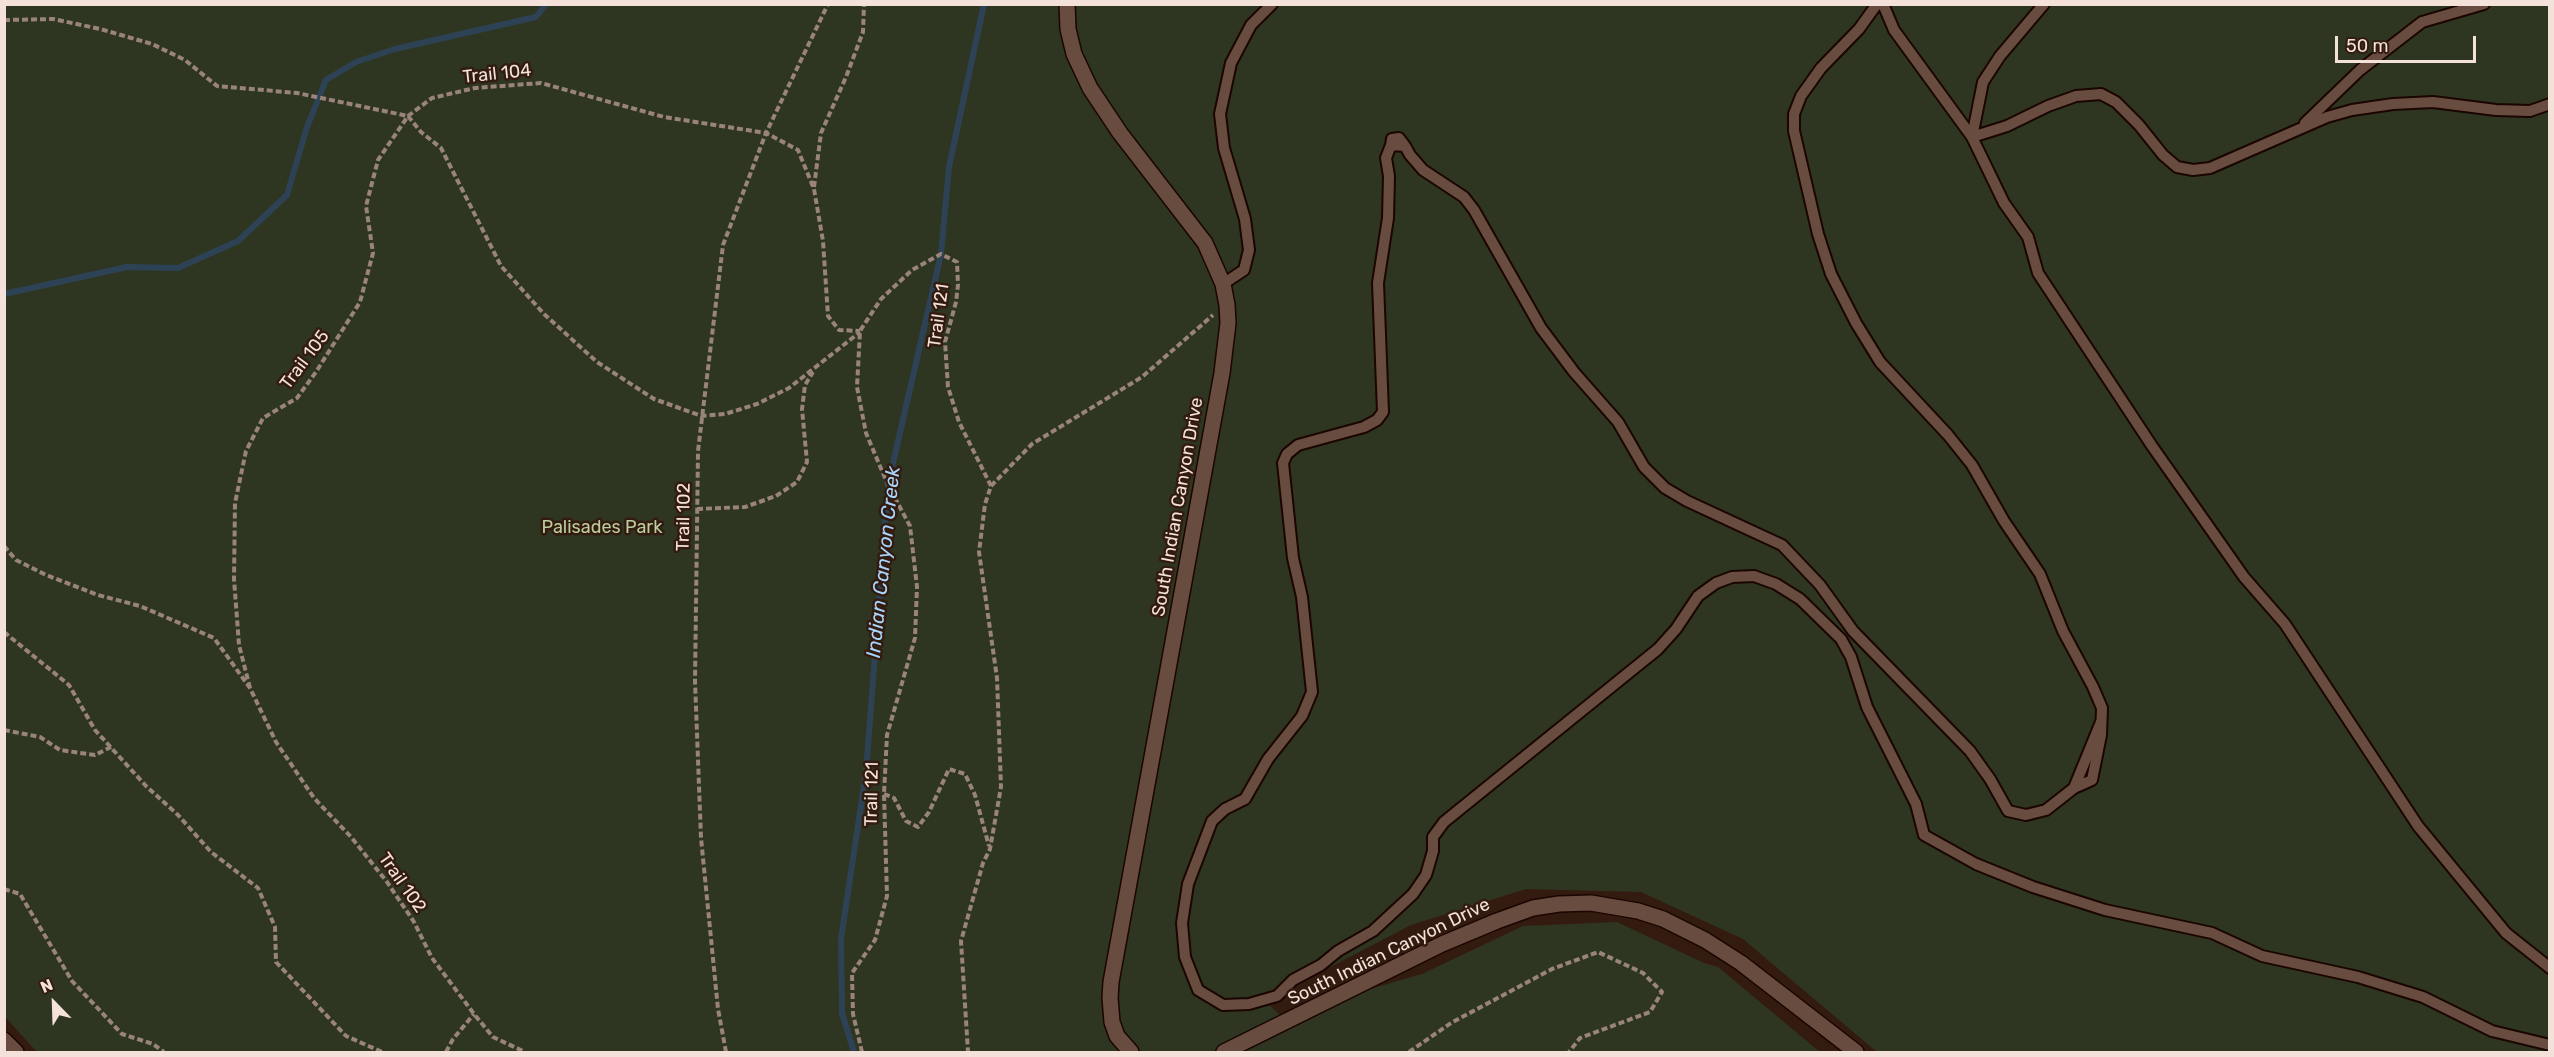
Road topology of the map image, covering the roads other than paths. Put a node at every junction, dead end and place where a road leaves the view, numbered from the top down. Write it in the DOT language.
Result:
graph roads {
  1 [pos="1067,4"];
  2 [pos="1272,4"];
  3 [pos="1877,4"];
  4 [pos="1883,4"];
  5 [pos="2044,4"];
  6 [pos="2484,4"];
  7 [pos="2550,104"];
  8 [pos="2301,128"];
  9 [pos="1972,137"];
  10 [pos="1223,284"];
  11 [pos="2550,968"];
  12 [pos="4,1040"];
  13 [pos="2550,1045"];
  14 [pos="16,1053"];
  15 [pos="1131,1053"];
  16 [pos="1224,1053"];
  17 [pos="1856,1053"];
  1 -- 10 [label="street, South Indian Canyon Drive"];
  2 -- 10 [label="lane"];
  3 -- 13 [label="lane"];
  4 -- 9 [label="lane"];
  5 -- 9 [label="lane"];
  6 -- 8 [label="lane"];
  7 -- 8 [label="lane"];
  8 -- 9 [label="lane"];
  9 -- 11 [label="lane"];
  10 -- 15 [label="street, South Indian Canyon Drive"];
  12 -- 14 [label="street"];
  16 -- 17 [label="street, South Indian Canyon Drive"];
}
